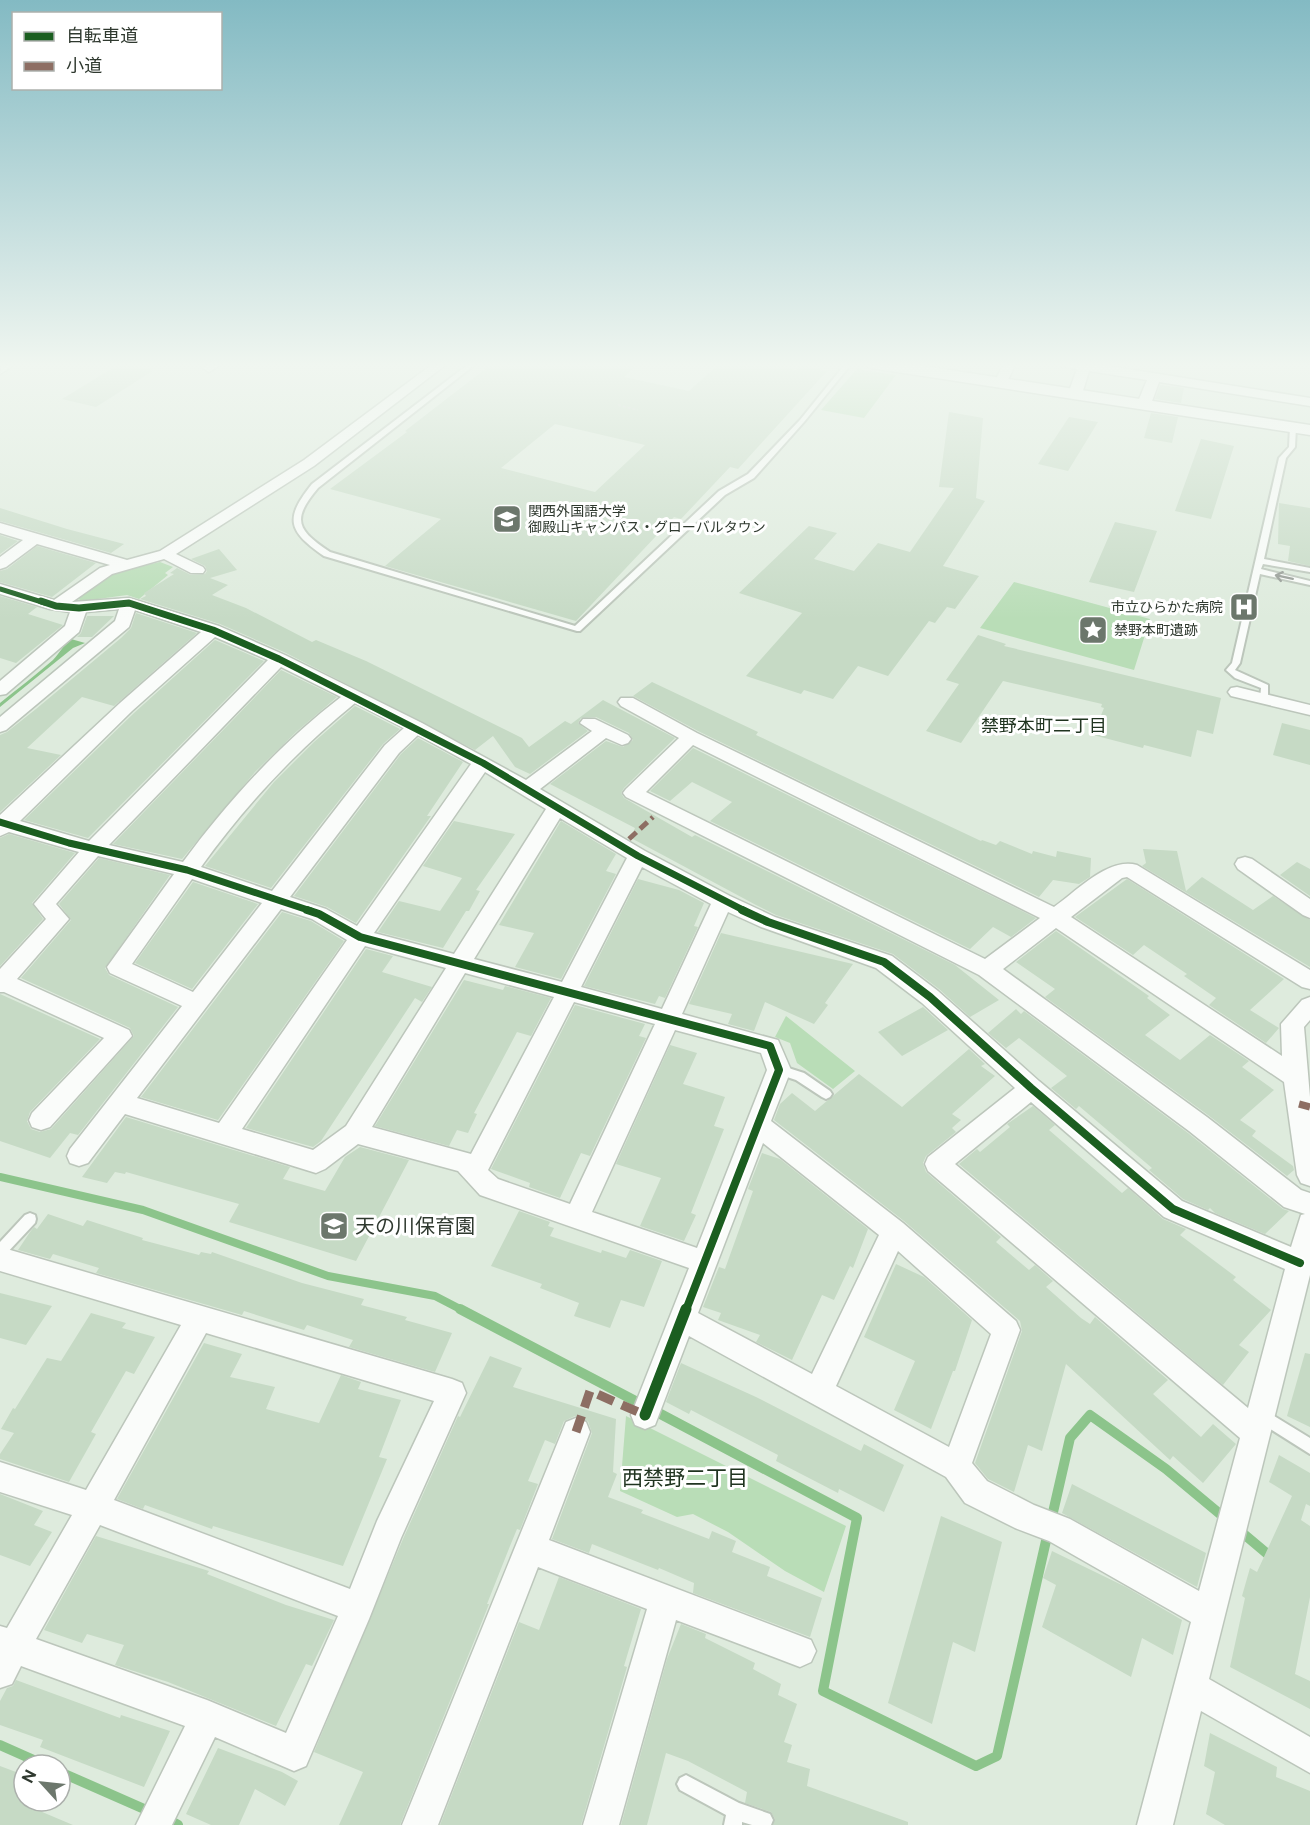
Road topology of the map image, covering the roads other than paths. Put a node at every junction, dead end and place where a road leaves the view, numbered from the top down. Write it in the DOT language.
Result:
graph roads {
  1 [pos="329,448"];
  2 [pos="364,448"];
  3 [pos="777,448"];
  4 [pos="1291,448"];
  5 [pos="0,528"];
  6 [pos="35,538"];
  7 [pos="165,554"];
  8 [pos="1260,561"];
  9 [pos="0,564"];
  10 [pos="123,564"];
  11 [pos="197,570"];
  12 [pos="1310,570"];
  13 [pos="1258,571"];
  14 [pos="1310,583"];
  15 [pos="0,589"];
  16 [pos="129,603"];
  17 [pos="56,606"];
  18 [pos="79,608"];
  19 [pos="213,630"];
  20 [pos="279,658"];
  21 [pos="0,664"];
  22 [pos="22,672"];
  23 [pos="0,690"];
  24 [pos="1237,692"];
  25 [pos="353,696"];
  26 [pos="1264,699"];
  27 [pos="627,702"];
  28 [pos="1310,710"];
  29 [pos="0,726"];
  30 [pos="416,727"];
  31 [pos="691,737"];
  32 [pos="622,739"];
  33 [pos="483,763"];
  34 [pos="527,789"];
  35 [pos="556,808"];
  36 [pos="2,825"];
  37 [pos="94,848"];
  38 [pos="638,856"];
  39 [pos="1245,864"];
  40 [pos="187,870"];
  41 [pos="276,900"];
  42 [pos="723,901"];
  43 [pos="1310,910"];
  44 [pos="1056,917"];
  45 [pos="360,937"];
  46 [pos="460,964"];
  47 [pos="987,969"];
  48 [pos="1310,981"];
  49 [pos="0,983"];
  50 [pos="567,992"];
  51 [pos="197,1003"];
  52 [pos="1310,1006"];
  53 [pos="670,1020"];
  54 [pos="779,1070"];
  55 [pos="1295,1077"];
  56 [pos="1031,1088"];
  57 [pos="826,1094"];
  58 [pos="120,1102"];
  59 [pos="41,1120"];
  60 [pos="758,1125"];
  61 [pos="355,1133"];
  62 [pos="225,1134"];
  63 [pos="79,1156"];
  64 [pos="475,1172"];
  65 [pos="1310,1175"];
  66 [pos="1310,1204"];
  67 [pos="577,1217"];
  68 [pos="30,1220"];
  69 [pos="1310,1223"];
  70 [pos="894,1231"];
  71 [pos="0,1251"];
  72 [pos="0,1258"];
  73 [pos="704,1262"];
  74 [pos="1300,1263"];
  75 [pos="200,1318"];
  76 [pos="682,1318"];
  77 [pos="819,1391"];
  78 [pos="648,1408"];
  79 [pos="1259,1424"];
  80 [pos="576,1432"];
  81 [pos="1310,1447"];
  82 [pos="956,1467"];
  83 [pos="0,1477"];
  84 [pos="93,1508"];
  85 [pos="530,1548"];
  86 [pos="666,1599"];
  87 [pos="358,1608"];
  88 [pos="1209,1614"];
  89 [pos="800,1651"];
  90 [pos="5,1654"];
  91 [pos="1191,1687"];
  92 [pos="207,1717"];
  93 [pos="1310,1756"];
  94 [pos="686,1784"];
  95 [pos="159,1814"];
  96 [pos="735,1818"];
  97 [pos="764,1820"];
  98 [pos="420,1825"];
  99 [pos="601,1825"];
  100 [pos="1155,1825"];
  1 -- 7 [label="street"];
  2 -- 3 [label="lane"];
  4 -- 8 [label="lane"];
  5 -- 6 [label="street"];
  6 -- 9 [label="street"];
  6 -- 10 [label="street"];
  7 -- 10 [label="street"];
  7 -- 11 [label="street"];
  8 -- 12 [label="lane"];
  8 -- 13 [label="lane"];
  10 -- 17 [label="street"];
  14 -- 13 [label="lane, one-way"];
  13 -- 26 [label="lane"];
  15 -- 17 [label="street"];
  16 -- 18 [label="street"];
  16 -- 19 [label="street"];
  16 -- 29 [label="street"];
  17 -- 18 [label="street"];
  18 -- 22 [label="street"];
  19 -- 20 [label="street"];
  19 -- 36 [label="street"];
  20 -- 25 [label="street"];
  20 -- 37 [label="street"];
  21 -- 22 [label="street"];
  22 -- 23 [label="street"];
  24 -- 26 [label="street"];
  25 -- 30 [label="street"];
  25 -- 40 [label="street"];
  26 -- 28 [label="street"];
  27 -- 31 [label="street"];
  30 -- 33 [label="street"];
  30 -- 41 [label="street"];
  31 -- 44 [label="street"];
  31 -- 47 [label="street"];
  32 -- 34 [label="street"];
  33 -- 34 [label="street"];
  33 -- 45 [label="street"];
  34 -- 35 [label="street"];
  35 -- 38 [label="street"];
  35 -- 46 [label="street"];
  36 -- 37 [label="street"];
  37 -- 40 [label="street"];
  37 -- 49 [label="street"];
  38 -- 42 [label="street"];
  38 -- 50 [label="street"];
  39 -- 43 [label="street"];
  40 -- 41 [label="street"];
  40 -- 51 [label="street"];
  41 -- 45 [label="street"];
  41 -- 51 [label="street"];
  42 -- 53 [label="street"];
  42 -- 56 [label="street"];
  44 -- 47 [label="street"];
  44 -- 48 [label="street"];
  44 -- 55 [label="street"];
  45 -- 46 [label="street"];
  45 -- 62 [label="street"];
  46 -- 50 [label="street"];
  46 -- 61 [label="street"];
  47 -- 66 [label="street"];
  49 -- 59 [label="street"];
  50 -- 53 [label="street"];
  50 -- 64 [label="street"];
  51 -- 58 [label="street"];
  52 -- 55 [label="street"];
  53 -- 54 [label="street"];
  53 -- 67 [label="street"];
  54 -- 57 [label="lane"];
  54 -- 60 [label="street"];
  55 -- 65 [label="street"];
  56 -- 74 [label="street"];
  56 -- 79 [label="street"];
  58 -- 62 [label="street"];
  58 -- 63 [label="street"];
  60 -- 70 [label="street"];
  60 -- 73 [label="street"];
  61 -- 62 [label="street"];
  61 -- 64 [label="street"];
  64 -- 67 [label="street"];
  67 -- 73 [label="street"];
  68 -- 71 [label="lane"];
  69 -- 74 [label="street"];
  70 -- 77 [label="street"];
  70 -- 82 [label="street"];
  72 -- 75 [label="street"];
  73 -- 76 [label="street"];
  74 -- 79 [label="street"];
  75 -- 84 [label="street"];
  75 -- 87 [label="street"];
  76 -- 77 [label="street"];
  76 -- 78 [label="street"];
  77 -- 82 [label="street"];
  79 -- 81 [label="lane"];
  79 -- 88 [label="street"];
  80 -- 85 [label="street"];
  82 -- 88 [label="street"];
  83 -- 84 [label="street"];
  84 -- 87 [label="street"];
  84 -- 90 [label="street"];
  85 -- 86 [label="street"];
  85 -- 98 [label="street"];
  86 -- 89 [label="street"];
  86 -- 99 [label="street"];
  87 -- 92 [label="street"];
  88 -- 91 [label="street"];
  90 -- 92 [label="street"];
  91 -- 93 [label="street"];
  91 -- 100 [label="street"];
  92 -- 95 [label="street"];
  94 -- 96 [label="lane"];
  96 -- 97 [label="lane"];
}
